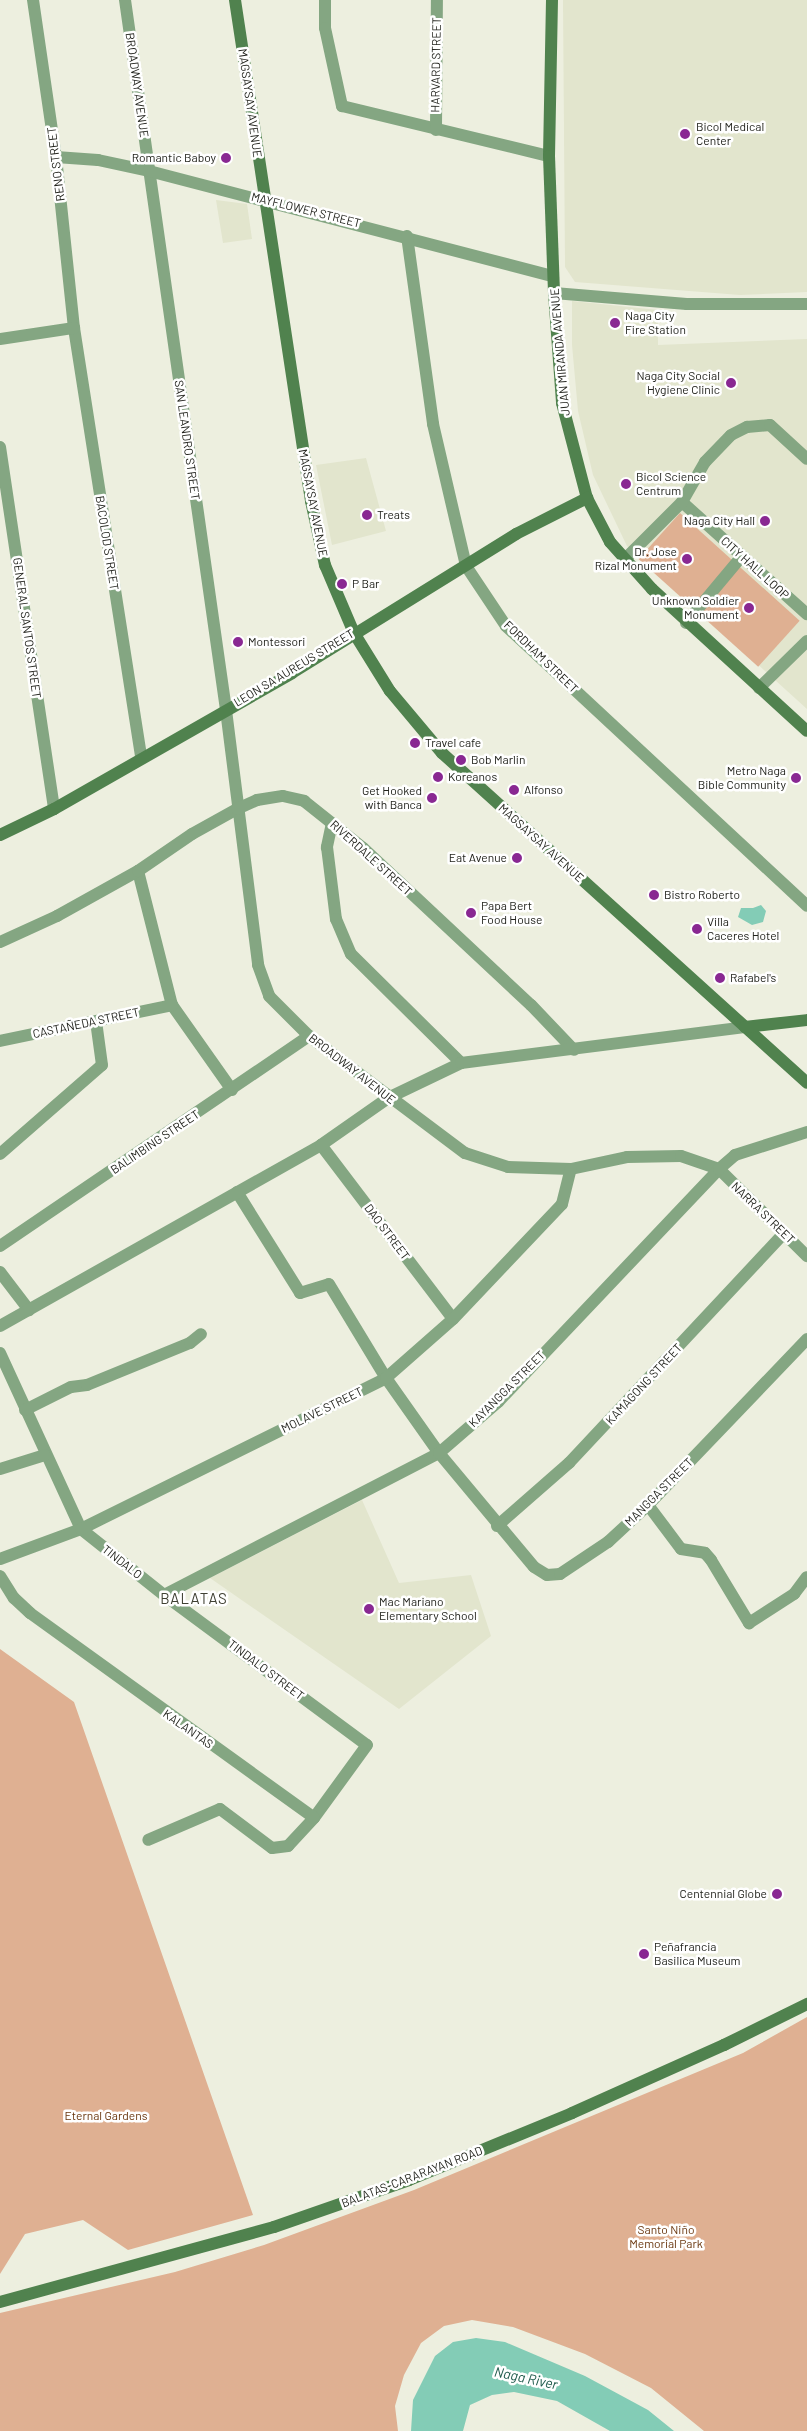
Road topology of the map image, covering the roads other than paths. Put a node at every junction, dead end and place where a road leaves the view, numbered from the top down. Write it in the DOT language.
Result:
graph roads {
  1 [pos="33,0"];
  2 [pos="125,0"];
  3 [pos="235,0"];
  4 [pos="325,0"];
  5 [pos="437,0"];
  6 [pos="552,0"];
  7 [pos="436,130"];
  8 [pos="549,156"];
  9 [pos="56,157"];
  10 [pos="149,171"];
  11 [pos="264,200"];
  12 [pos="407,236"];
  13 [pos="553,276"];
  14 [pos="554,292"];
  15 [pos="807,304"];
  16 [pos="74,328"];
  17 [pos="0,340"];
  18 [pos="0,447"];
  19 [pos="807,459"];
  20 [pos="587,498"];
  21 [pos="682,502"];
  22 [pos="742,556"];
  23 [pos="625,559"];
  24 [pos="466,566"];
  25 [pos="807,614"];
  26 [pos="686,623"];
  27 [pos="354,633"];
  28 [pos="807,641"];
  29 [pos="759,688"];
  30 [pos="226,710"];
  31 [pos="807,731"];
  32 [pos="141,758"];
  33 [pos="54,809"];
  34 [pos="238,810"];
  35 [pos="332,823"];
  36 [pos="0,835"];
  37 [pos="138,871"];
  38 [pos="807,906"];
  39 [pos="0,942"];
  40 [pos="172,1005"];
  41 [pos="807,1020"];
  42 [pos="96,1021"];
  43 [pos="745,1027"];
  44 [pos="309,1036"];
  45 [pos="0,1041"];
  46 [pos="574,1050"];
  47 [pos="462,1063"];
  48 [pos="807,1083"];
  49 [pos="232,1090"];
  50 [pos="388,1098"];
  51 [pos="807,1132"];
  52 [pos="321,1145"];
  53 [pos="0,1154"];
  54 [pos="571,1169"];
  55 [pos="719,1170"];
  56 [pos="236,1192"];
  57 [pos="783,1234"];
  58 [pos="0,1246"];
  59 [pos="807,1256"];
  60 [pos="0,1272"];
  61 [pos="29,1310"];
  62 [pos="454,1319"];
  63 [pos="0,1326"];
  64 [pos="201,1334"];
  65 [pos="807,1339"];
  66 [pos="0,1353"];
  67 [pos="386,1378"];
  68 [pos="25,1410"];
  69 [pos="439,1453"];
  70 [pos="45,1455"];
  71 [pos="0,1469"];
  72 [pos="648,1505"];
  73 [pos="497,1526"];
  74 [pos="81,1529"];
  75 [pos="0,1559"];
  76 [pos="0,1576"];
  77 [pos="807,1577"];
  78 [pos="164,1595"];
  79 [pos="314,1818"];
  80 [pos="148,1840"];
  81 [pos="807,2004"];
  82 [pos="0,2302"];
  1 -- 9 [label="street, RENO STREET"];
  2 -- 10 [label="street, BROADWAY AVENUE"];
  3 -- 11 [label="main road, MAGSAYSAY AVENUE"];
  4 -- 7 [label="street"];
  5 -- 7 [label="street, HARVARD STREET"];
  6 -- 8 [label="main road, JUAN MIRANDA AVENUE"];
  7 -- 8 [label="street"];
  8 -- 13 [label="main road, JUAN MIRANDA AVENUE"];
  9 -- 10 [label="street, MAYFLOWER STREET"];
  9 -- 16 [label="street, RENO STREET"];
  10 -- 11 [label="street, MAYFLOWER STREET"];
  10 -- 30 [label="street, SAN LEANDRO STREET"];
  11 -- 12 [label="street, MAYFLOWER STREET"];
  11 -- 27 [label="main road, MAGSAYSAY AVENUE"];
  12 -- 13 [label="street, MAYFLOWER STREET"];
  12 -- 24 [label="street, FORDHAM STREET"];
  13 -- 14 [label="main road, JUAN MIRANDA AVENUE"];
  14 -- 15 [label="street"];
  14 -- 20 [label="main road, JUAN MIRANDA AVENUE"];
  16 -- 17 [label="street"];
  16 -- 32 [label="street, BACOLOD STREET"];
  18 -- 33 [label="street, GENERAL SANTOS STREET"];
  19 -- 21 [label="street"];
  20 -- 23 [label="main road, JUAN MIRANDA AVENUE"];
  20 -- 24 [label="main road, LEON SA AUREUS STREET"];
  21 -- 22 [label="street, CITY HALL LOOP"];
  21 -- 23 [label="street"];
  22 -- 25 [label="street, CITY HALL LOOP"];
  22 -- 26 [label="street"];
  23 -- 26 [label="main road, JUAN MIRANDA AVENUE"];
  24 -- 27 [label="main road, LEON SA AUREUS STREET"];
  24 -- 38 [label="street, FORDHAM STREET"];
  26 -- 29 [label="main road, JUAN MIRANDA AVENUE"];
  27 -- 30 [label="main road, LEON SA AUREUS STREET"];
  27 -- 43 [label="main road, MAGSAYSAY AVENUE"];
  28 -- 29 [label="street"];
  29 -- 31 [label="main road, JUAN MIRANDA AVENUE"];
  30 -- 32 [label="main road, LEON SA AUREUS STREET"];
  30 -- 34 [label="street, BROADWAY AVENUE"];
  32 -- 33 [label="main road, LEON SA AUREUS STREET"];
  33 -- 36 [label="main road, LEON SA AUREUS STREET"];
  34 -- 35 [label="street, RIVERDALE STREET"];
  34 -- 37 [label="street, RIVERDALE STREET"];
  34 -- 44 [label="street, BROADWAY AVENUE"];
  35 -- 46 [label="street, RIVERDALE STREET"];
  35 -- 47 [label="street"];
  37 -- 39 [label="street, RIVERDALE STREET"];
  37 -- 40 [label="street"];
  40 -- 42 [label="street, CASTAÑEDA STREET"];
  40 -- 49 [label="street"];
  41 -- 43 [label="main road"];
  42 -- 45 [label="street, CASTAÑEDA STREET"];
  42 -- 53 [label="street"];
  43 -- 46 [label="street"];
  43 -- 48 [label="main road, MAGSAYSAY AVENUE"];
  44 -- 49 [label="street, BALIMBING STREET"];
  44 -- 50 [label="street, BROADWAY AVENUE"];
  46 -- 47 [label="street"];
  47 -- 50 [label="street"];
  49 -- 58 [label="street, BALIMBING STREET"];
  50 -- 52 [label="street"];
  50 -- 54 [label="street, BROADWAY AVENUE"];
  51 -- 55 [label="street, KAYANGGA STREET"];
  52 -- 56 [label="street"];
  52 -- 62 [label="street, DAO STREET"];
  54 -- 55 [label="street, BROADWAY AVENUE"];
  54 -- 62 [label="street, MOLAVE STREET"];
  55 -- 57 [label="street, NARRA STREET"];
  55 -- 69 [label="street, KAYANGGA STREET"];
  56 -- 61 [label="street"];
  56 -- 67 [label="street, MANGGA STREET"];
  57 -- 59 [label="street, NARRA STREET"];
  57 -- 73 [label="street, KAMAGONG STREET"];
  60 -- 61 [label="street"];
  61 -- 63 [label="street"];
  62 -- 67 [label="street, MOLAVE STREET"];
  64 -- 68 [label="street"];
  65 -- 72 [label="street, MANGGA STREET"];
  66 -- 68 [label="street"];
  67 -- 69 [label="street, MANGGA STREET"];
  67 -- 74 [label="street, MOLAVE STREET"];
  68 -- 70 [label="street"];
  69 -- 73 [label="street, MANGGA STREET"];
  69 -- 78 [label="street, KAYANGGA STREET"];
  70 -- 71 [label="street"];
  70 -- 74 [label="street"];
  72 -- 73 [label="street, MANGGA STREET"];
  72 -- 77 [label="street"];
  74 -- 75 [label="street, MOLAVE STREET"];
  74 -- 78 [label="street, TINDALO"];
  76 -- 79 [label="street, KALANTAS"];
  78 -- 79 [label="street, TINDALO STREET"];
  79 -- 80 [label="street"];
  81 -- 82 [label="main road, BALATAS-CARARAYAN ROAD"];
}
